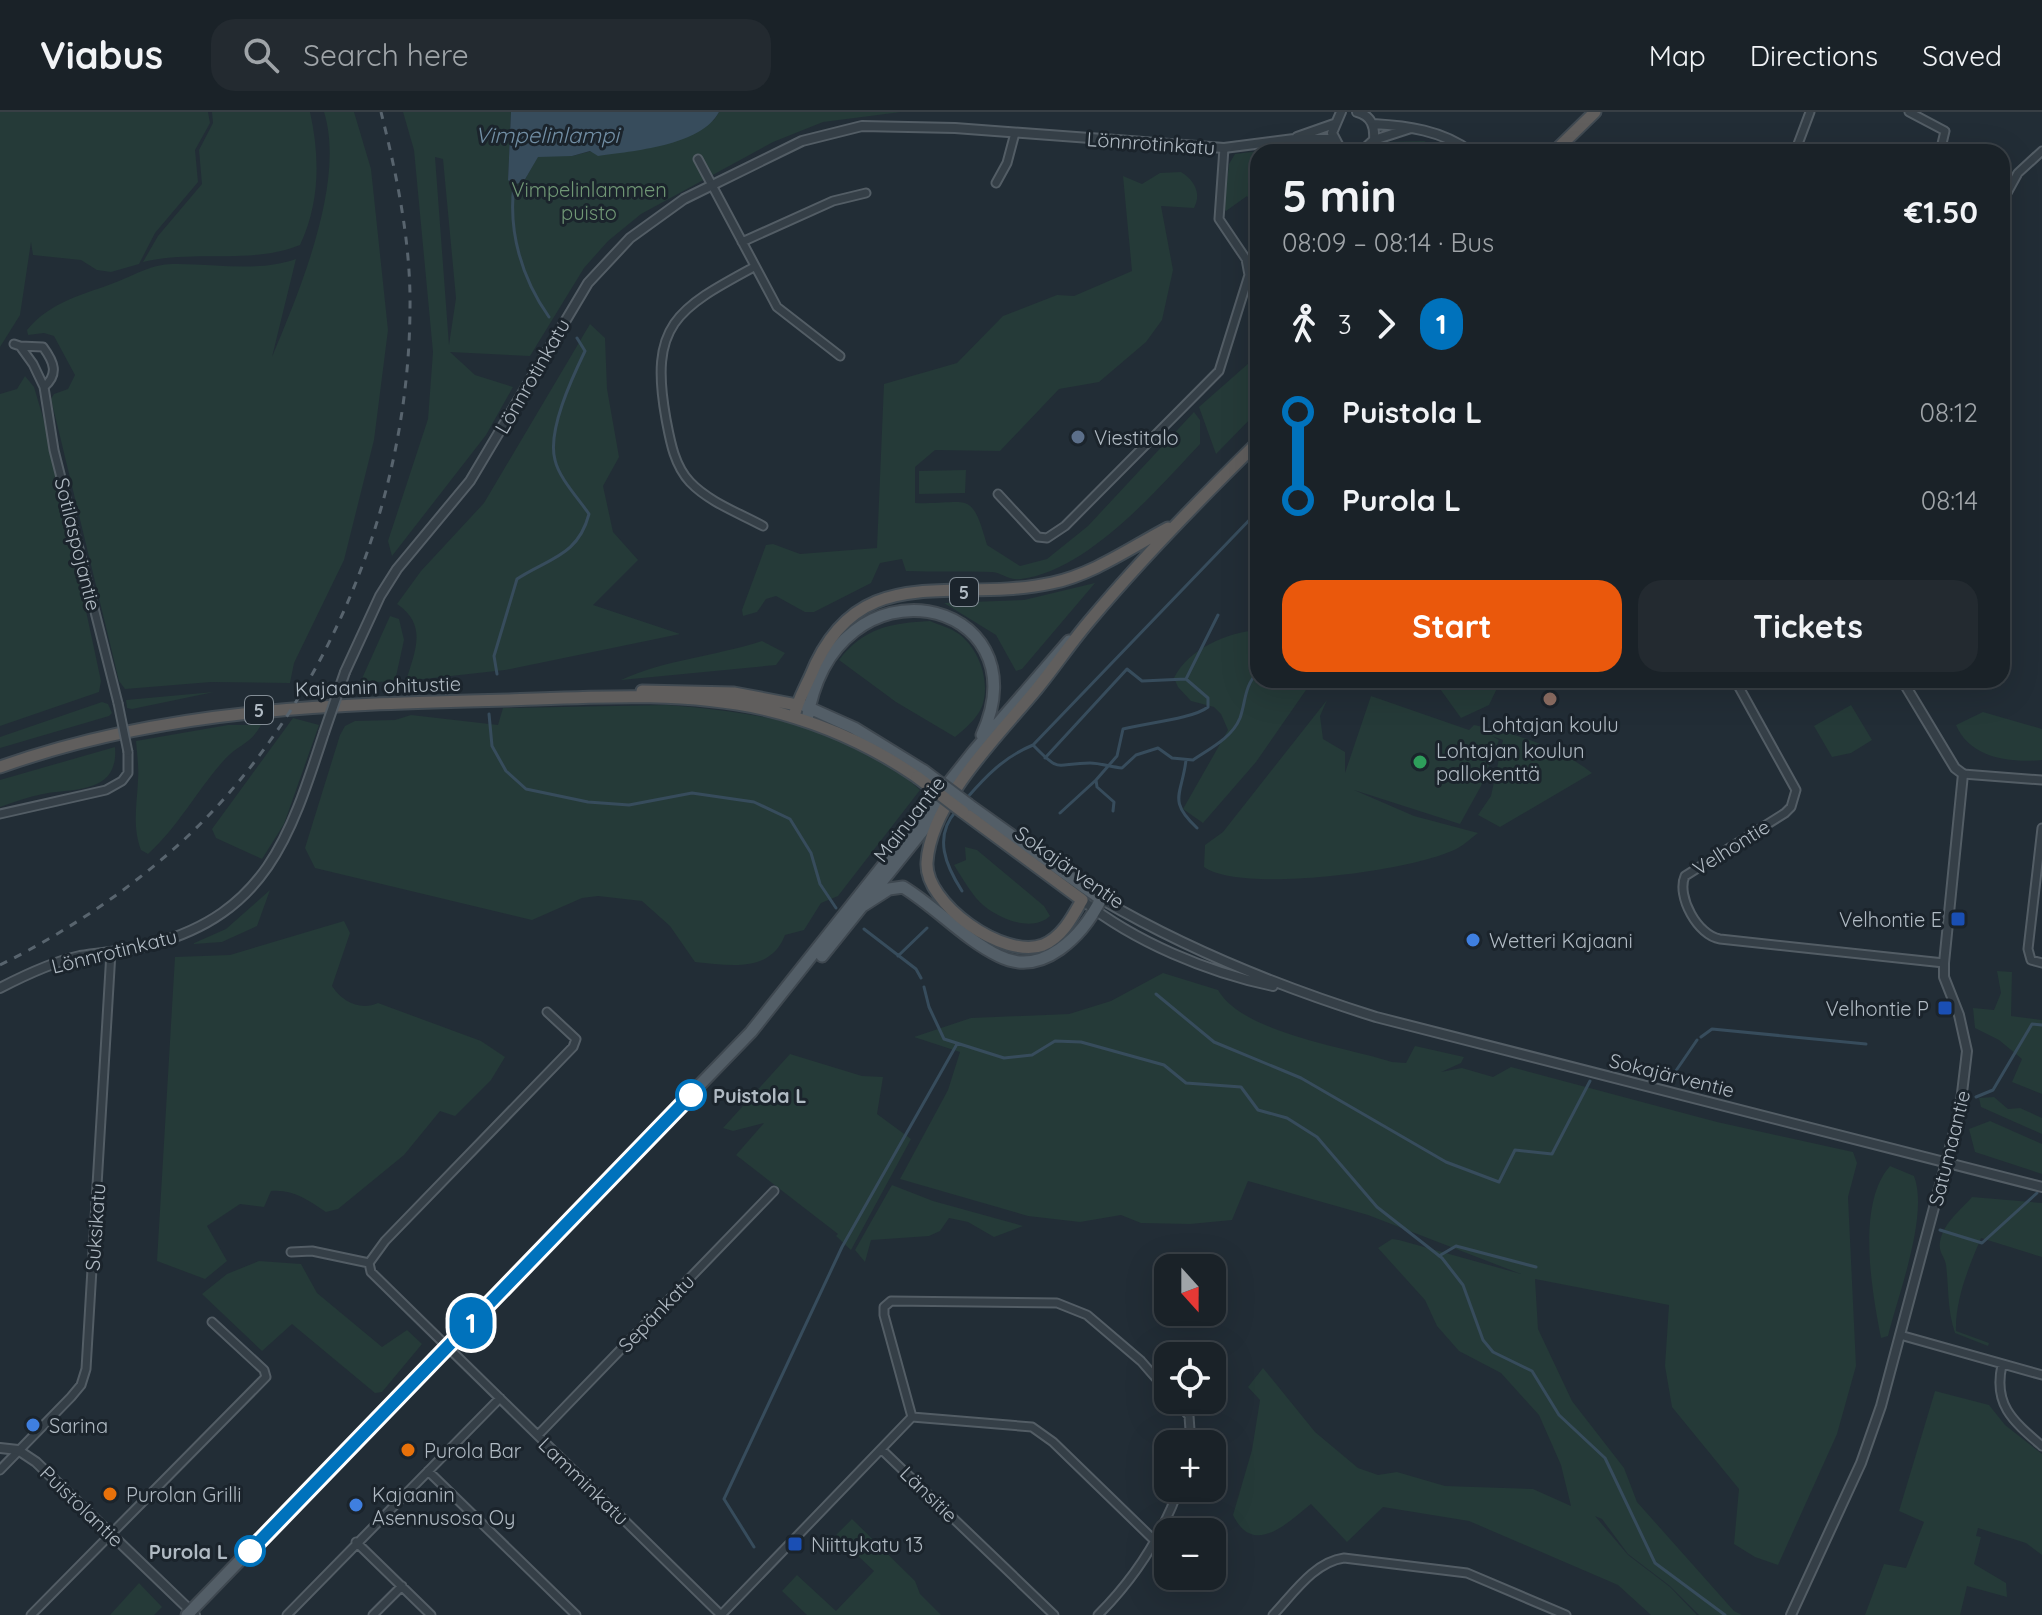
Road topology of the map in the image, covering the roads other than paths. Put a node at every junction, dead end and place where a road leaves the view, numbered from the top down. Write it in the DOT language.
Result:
graph roads {
  1 [pos="1349,112"];
  2 [pos="1359,112"];
  3 [pos="1595,112"];
  4 [pos="1810,112"];
  5 [pos="1909,112"];
  6 [pos="1337,118"];
  7 [pos="1373,124"];
  8 [pos="1411,128"];
  9 [pos="1015,133"];
  10 [pos="1294,139"];
  11 [pos="1333,139"];
  12 [pos="1374,140"];
  13 [pos="1255,144"];
  14 [pos="1337,144"];
  15 [pos="1370,144"];
  16 [pos="1458,144"];
  17 [pos="1562,144"];
  18 [pos="1798,144"];
  19 [pos="1942,144"];
  20 [pos="1250,145"];
  21 [pos="1224,148"];
  22 [pos="2042,151"];
  23 [pos="698,159"];
  24 [pos="996,183"];
  25 [pos="712,184"];
  26 [pos="2010,188"];
  27 [pos="866,193"];
  28 [pos="742,242"];
  29 [pos="754,267"];
  30 [pos="840,356"];
  31 [pos="44,387"];
  32 [pos="1250,450"];
  33 [pos="998,494"];
  34 [pos="1175,524"];
  35 [pos="763,526"];
  36 [pos="1089,621"];
  37 [pos="1739,688"];
  38 [pos="1907,688"];
  39 [pos="800,709"];
  40 [pos="974,751"];
  41 [pos="0,767"];
  42 [pos="920,774"];
  43 [pos="1963,774"];
  44 [pos="2042,780"];
  45 [pos="961,782"];
  46 [pos="0,814"];
  47 [pos="2042,828"];
  48 [pos="2040,859"];
  49 [pos="1092,900"];
  50 [pos="864,905"];
  51 [pos="111,952"];
  52 [pos="1944,963"];
  53 [pos="2042,963"];
  54 [pos="0,988"];
  55 [pos="547,1012"];
  56 [pos="751,1032"];
  57 [pos="1947,1162"];
  58 [pos="2042,1187"];
  59 [pos="774,1191"];
  60 [pos="291,1252"];
  61 [pos="369,1263"];
  62 [pos="212,1322"];
  63 [pos="1900,1335"];
  64 [pos="449,1345"];
  65 [pos="2002,1365"];
  66 [pos="2042,1375"];
  67 [pos="1154,1376"];
  68 [pos="500,1398"];
  69 [pos="912,1417"];
  70 [pos="538,1435"];
  71 [pos="2042,1446"];
  72 [pos="0,1448"];
  73 [pos="18,1450"];
  74 [pos="882,1450"];
  75 [pos="0,1470"];
  76 [pos="428,1471"];
  77 [pos="111,1534"];
  78 [pos="1154,1540"];
  79 [pos="356,1542"];
  80 [pos="402,1586"];
  81 [pos="191,1614"];
  82 [pos="31,1615"];
  83 [pos="287,1615"];
  84 [pos="373,1615"];
  85 [pos="431,1615"];
  86 [pos="576,1615"];
  87 [pos="721,1615"];
  88 [pos="1054,1615"];
  89 [pos="1098,1615"];
  90 [pos="1273,1615"];
  91 [pos="1566,1615"];
  92 [pos="1791,1615"];
  1 -- 6 [label="street, Lönnrotinkatu"];
  2 -- 7 [label="street"];
  3 -- 17 [label="highway"];
  4 -- 18 [label="street"];
  5 -- 19 [label="street"];
  6 -- 10 [label="street, Lönnrotinkatu"];
  6 -- 11 [label="street"];
  7 -- 8 [label="street"];
  7 -- 12 [label="street"];
  8 -- 12 [label="street"];
  8 -- 16 [label="street"];
  9 -- 21 [label="street, Lönnrotinkatu"];
  9 -- 24 [label="street"];
  9 -- 25 [label="street, Lönnrotinkatu"];
  10 -- 11 [label="street, Lönnrotinkatu"];
  10 -- 13 [label="street, Lönnrotinkatu"];
  11 -- 14 [label="street"];
  12 -- 15 [label="street"];
  20 -- 21 [label="street, Lönnrotinkatu"];
  21 -- 33 [label="street"];
  22 -- 26 [label="street"];
  23 -- 25 [label="street"];
  25 -- 28 [label="street"];
  25 -- 51 [label="street, Lönnrotinkatu, bridge"];
  27 -- 28 [label="street"];
  28 -- 29 [label="street"];
  29 -- 30 [label="street"];
  29 -- 35 [label="street"];
  31 -- 31 [label="street, Sotilaspojantie"];
  31 -- 46 [label="street, Sotilaspojantie, bridge"];
  32 -- 34 [label="highway, Mainuantie / 5"];
  34 -- 36 [label="highway, Mainuantie / 5"];
  34 -- 39 [label="highway, 5"];
  36 -- 40 [label="main road, Mainuantie"];
  36 -- 45 [label="highway, Mainuantie / 5"];
  37 -- 52 [label="street, Velhontie"];
  38 -- 43 [label="street"];
  39 -- 40 [label="main road"];
  39 -- 41 [label="highway, Kajaanin ohitustie / 5"];
  39 -- 42 [label="main road, 5"];
  39 -- 42 [label="highway, 5"];
  40 -- 56 [label="main road, Mainuantie"];
  42 -- 49 [label="highway, Sokajärventie / 5, bridge"];
  43 -- 44 [label="street"];
  43 -- 52 [label="street, Satumaantie"];
  45 -- 49 [label="highway, 5"];
  45 -- 50 [label="main road, Mainuantie"];
  47 -- 48 [label="street"];
  48 -- 53 [label="street"];
  49 -- 50 [label="main road"];
  49 -- 57 [label="street, Sokajärventie"];
  50 -- 56 [label="main road, Mainuantie"];
  51 -- 54 [label="street, Lönnrotinkatu"];
  51 -- 73 [label="street, Suksikatu"];
  52 -- 57 [label="street, Satumaantie"];
  55 -- 61 [label="street"];
  56 -- 64 [label="main road, Mainuantie"];
  57 -- 58 [label="street, Sokajärventie"];
  57 -- 63 [label="street, Satumaantie"];
  59 -- 70 [label="street, Sepänkatu"];
  60 -- 61 [label="street"];
  61 -- 64 [label="street, Lamminkatu"];
  62 -- 77 [label="street"];
  63 -- 65 [label="street"];
  63 -- 92 [label="street, Satumaantie"];
  64 -- 68 [label="street, Lamminkatu"];
  64 -- 81 [label="main road, Mainuantie"];
  65 -- 66 [label="street"];
  65 -- 71 [label="street"];
  67 -- 69 [label="street"];
  68 -- 70 [label="street, Lamminkatu"];
  68 -- 76 [label="street"];
  69 -- 74 [label="street, Länsitie"];
  69 -- 78 [label="street"];
  70 -- 87 [label="street, Lamminkatu"];
  72 -- 73 [label="street"];
  73 -- 75 [label="street, Suksikatu"];
  73 -- 77 [label="street, Puistolantie"];
  74 -- 87 [label="street"];
  74 -- 88 [label="street, Länsitie"];
  76 -- 79 [label="street"];
  76 -- 86 [label="street"];
  77 -- 81 [label="street, Puistolantie"];
  77 -- 82 [label="street"];
  78 -- 89 [label="street"];
  79 -- 80 [label="street"];
  79 -- 83 [label="street"];
  80 -- 84 [label="street"];
  80 -- 85 [label="street"];
  90 -- 91 [label="street"];
}
